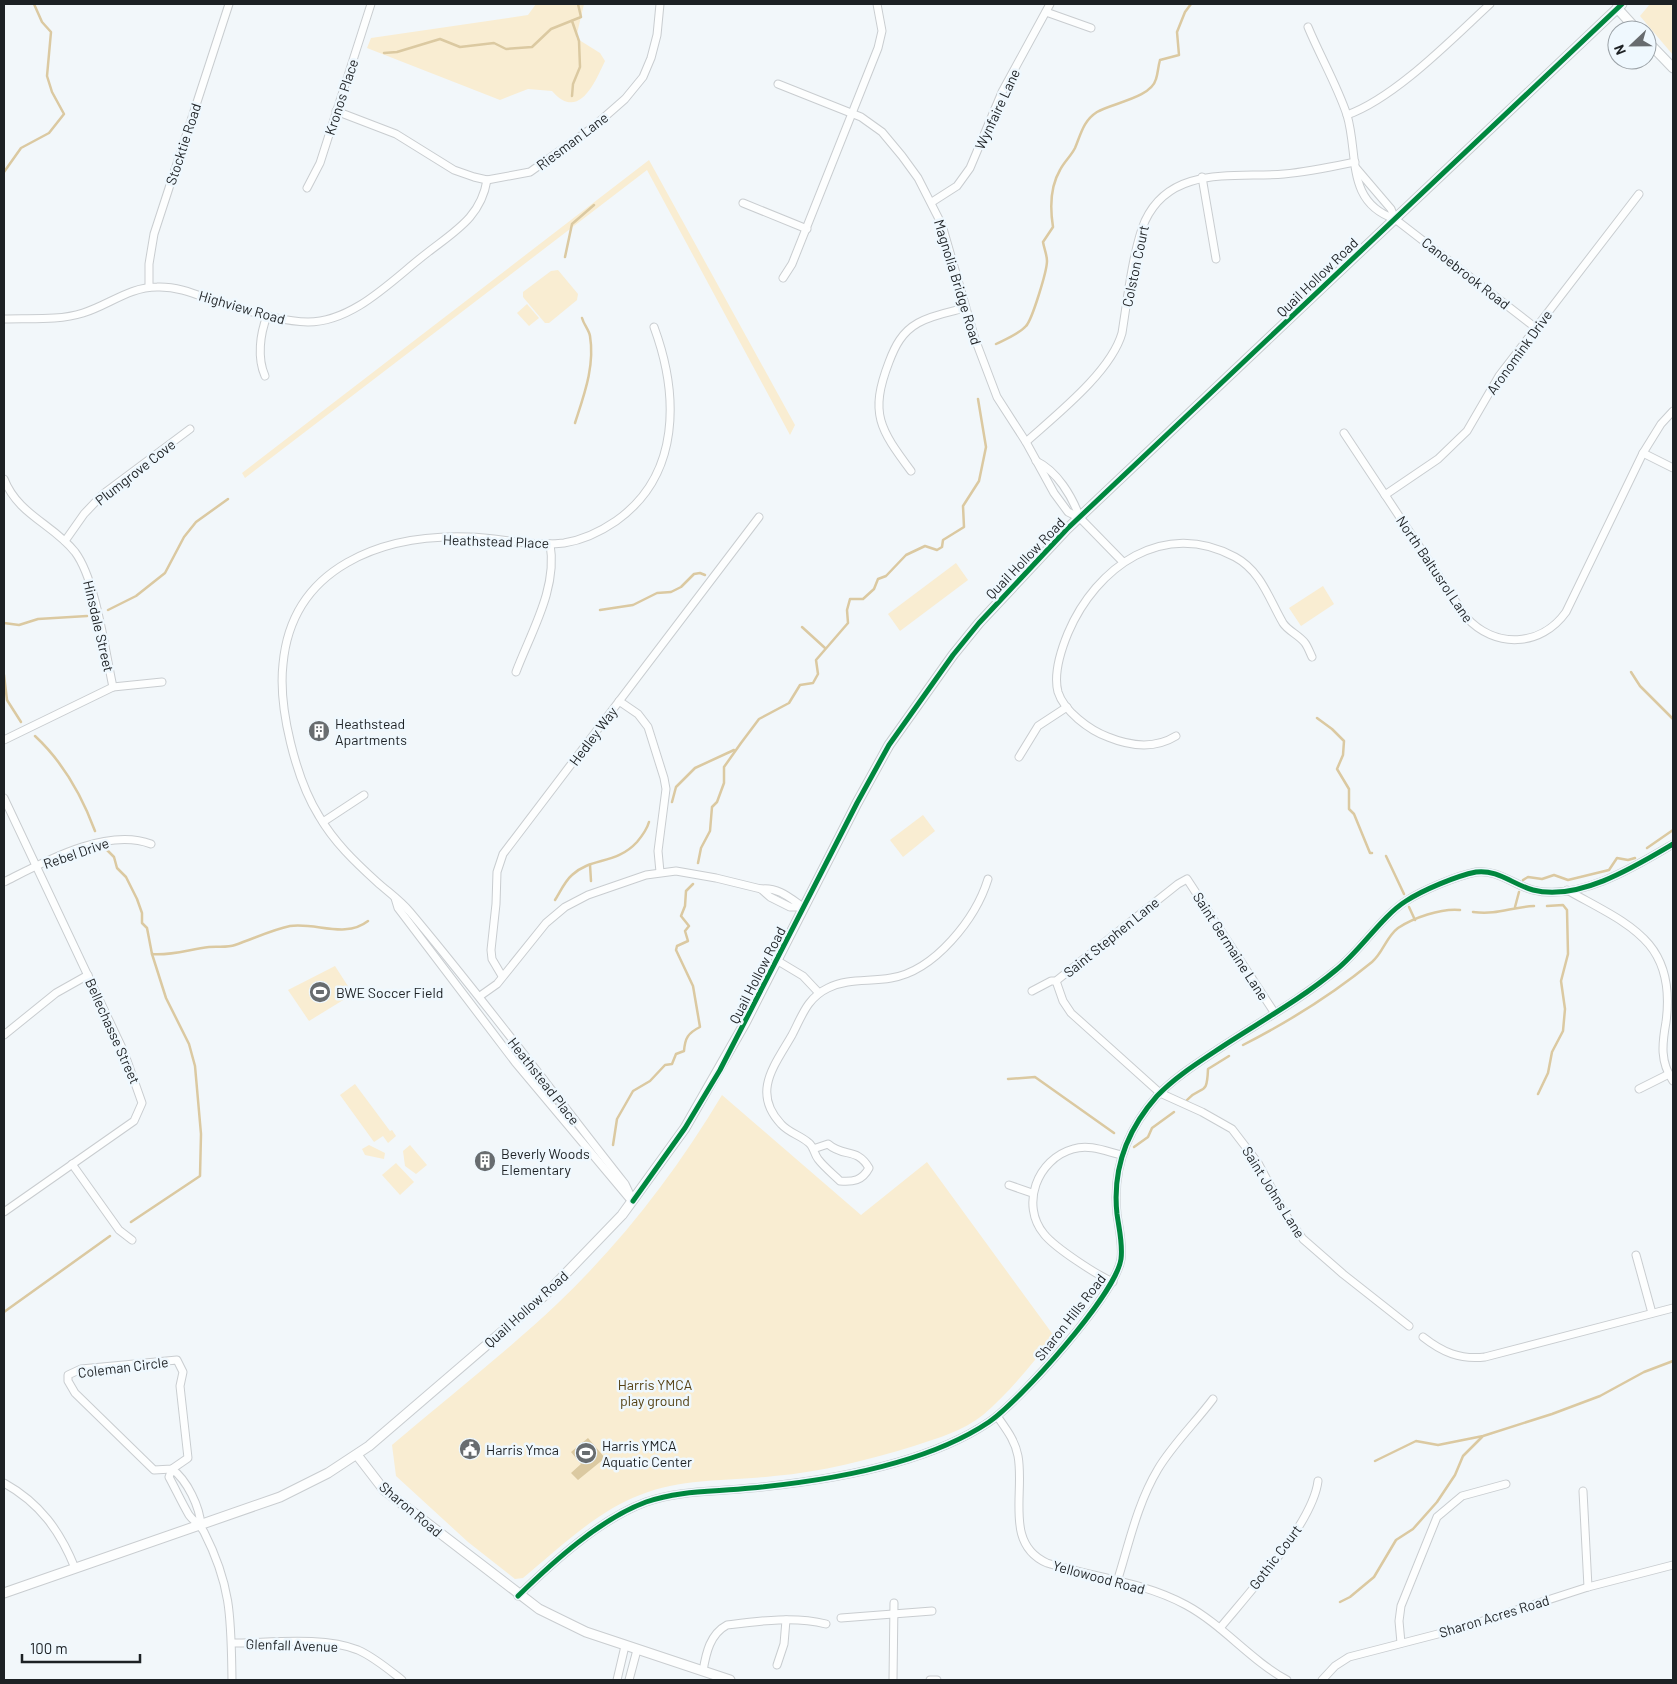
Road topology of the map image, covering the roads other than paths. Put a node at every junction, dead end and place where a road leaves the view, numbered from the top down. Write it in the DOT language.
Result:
graph roads {
  1 [pos="229,4"];
  2 [pos="371,4"];
  3 [pos="660,4"];
  4 [pos="876,4"];
  5 [pos="1050,4"];
  6 [pos="1490,4"];
  7 [pos="1619,6"];
  8 [pos="1046,12"];
  9 [pos="1630,20"];
  10 [pos="1308,27"];
  11 [pos="1090,28"];
  12 [pos="1657,51"];
  13 [pos="1673,68"];
  14 [pos="778,84"];
  15 [pos="336,111"];
  16 [pos="852,114"];
  17 [pos="1347,115"];
  18 [pos="1356,166"];
  19 [pos="1202,178"];
  20 [pos="487,180"];
  21 [pos="307,188"];
  22 [pos="1639,194"];
  23 [pos="932,202"];
  24 [pos="743,203"];
  25 [pos="1395,219"];
  26 [pos="807,229"];
  27 [pos="1216,259"];
  28 [pos="783,278"];
  29 [pos="149,287"];
  30 [pos="965,308"];
  31 [pos="268,316"];
  32 [pos="4,319"];
  33 [pos="654,327"];
  34 [pos="1536,328"];
  35 [pos="265,376"];
  36 [pos="1673,411"];
  37 [pos="190,429"];
  38 [pos="1344,433"];
  39 [pos="1026,442"];
  40 [pos="1643,453"];
  41 [pos="1036,461"];
  42 [pos="1673,468"];
  43 [pos="911,471"];
  44 [pos="4,479"];
  45 [pos="1385,495"];
  46 [pos="759,517"];
  47 [pos="1080,518"];
  48 [pos="65,541"];
  49 [pos="550,544"];
  50 [pos="1123,562"];
  51 [pos="1312,657"];
  52 [pos="516,672"];
  53 [pos="162,682"];
  54 [pos="113,687"];
  55 [pos="619,701"];
  56 [pos="1067,707"];
  57 [pos="1176,736"];
  58 [pos="4,740"];
  59 [pos="1019,757"];
  60 [pos="364,795"];
  61 [pos="4,798"];
  62 [pos="323,822"];
  63 [pos="151,844"];
  64 [pos="1673,844"];
  65 [pos="36,866"];
  66 [pos="660,872"];
  67 [pos="988,879"];
  68 [pos="1187,879"];
  69 [pos="4,882"];
  70 [pos="1567,890"];
  71 [pos="395,897"];
  72 [pos="804,908"];
  73 [pos="778,960"];
  74 [pos="88,975"];
  75 [pos="502,976"];
  76 [pos="1056,981"];
  77 [pos="1032,991"];
  78 [pos="819,993"];
  79 [pos="480,996"];
  80 [pos="1274,1012"];
  81 [pos="4,1035"];
  82 [pos="1669,1074"];
  83 [pos="1673,1081"];
  84 [pos="1639,1089"];
  85 [pos="1160,1094"];
  86 [pos="813,1149"];
  87 [pos="1121,1156"];
  88 [pos="72,1164"];
  89 [pos="1009,1185"];
  90 [pos="1032,1193"];
  91 [pos="633,1201"];
  92 [pos="4,1212"];
  93 [pos="132,1240"];
  94 [pos="1636,1255"];
  95 [pos="1113,1282"];
  96 [pos="1673,1308"];
  97 [pos="1652,1314"];
  98 [pos="1409,1326"];
  99 [pos="1423,1337"];
  100 [pos="1213,1399"];
  101 [pos="997,1416"];
  102 [pos="357,1455"];
  103 [pos="172,1469"];
  104 [pos="1318,1481"];
  105 [pos="4,1483"];
  106 [pos="1506,1484"];
  107 [pos="1583,1490"];
  108 [pos="201,1526"];
  109 [pos="1673,1565"];
  110 [pos="75,1568"];
  111 [pos="1117,1582"];
  112 [pos="1588,1587"];
  113 [pos="4,1594"];
  114 [pos="518,1596"];
  115 [pos="894,1603"];
  116 [pos="932,1611"];
  117 [pos="893,1614"];
  118 [pos="841,1618"];
  119 [pos="786,1620"];
  120 [pos="826,1624"];
  121 [pos="1220,1628"];
  122 [pos="232,1643"];
  123 [pos="1401,1643"];
  124 [pos="625,1646"];
  125 [pos="637,1650"];
  126 [pos="777,1665"];
  127 [pos="703,1671"];
  128 [pos="393,1678"];
  129 [pos="232,1680"];
  130 [pos="402,1680"];
  131 [pos="617,1680"];
  132 [pos="629,1680"];
  133 [pos="730,1680"];
  134 [pos="893,1680"];
  135 [pos="930,1680"];
  136 [pos="937,1680"];
  137 [pos="1286,1680"];
  138 [pos="1322,1680"];
  1 -- 29 [label="street, Stocktie Road"];
  2 -- 15 [label="street, Kronos Place"];
  3 -- 20 [label="street, Riesman Lane"];
  4 -- 16 [label="street"];
  5 -- 8 [label="street, Wynfaire Lane"];
  6 -- 17 [label="street"];
  7 -- 9 [label="main road"];
  7 -- 25 [label="main road, Quail Hollow Road"];
  8 -- 11 [label="street"];
  8 -- 23 [label="street, Wynfaire Lane"];
  10 -- 17 [label="street, Canoebrook Road"];
  12 -- 13 [label="main road"];
  14 -- 16 [label="street, Magnolia Bridge Road"];
  15 -- 20 [label="street, Riesman Lane"];
  15 -- 21 [label="street, Kronos Place"];
  16 -- 23 [label="street, Magnolia Bridge Road"];
  16 -- 26 [label="street"];
  17 -- 18 [label="street, Canoebrook Road"];
  18 -- 19 [label="street, Colston Court"];
  18 -- 25 [label="street, Canoebrook Road"];
  18 -- 25 [label="street, Canoebrook Road"];
  19 -- 27 [label="street"];
  19 -- 39 [label="street, Colston Court"];
  20 -- 31 [label="street, Highview Road"];
  22 -- 34 [label="street, Aronomink Drive"];
  23 -- 30 [label="street, Magnolia Bridge Road"];
  24 -- 26 [label="street"];
  25 -- 34 [label="street, Canoebrook Road"];
  25 -- 47 [label="main road, Quail Hollow Road"];
  26 -- 28 [label="street"];
  29 -- 31 [label="street, Highview Road"];
  29 -- 32 [label="street, Highview Road"];
  30 -- 39 [label="street, Magnolia Bridge Road"];
  30 -- 43 [label="street"];
  31 -- 35 [label="street"];
  33 -- 49 [label="street, Heathstead Place"];
  34 -- 45 [label="street, Aronomink Drive"];
  36 -- 40 [label="street, North Baltusrol Lane"];
  37 -- 48 [label="street, Plumgrove Cove"];
  38 -- 45 [label="street, North Baltusrol Lane"];
  39 -- 41 [label="street, Magnolia Bridge Road"];
  40 -- 42 [label="street"];
  40 -- 45 [label="street, North Baltusrol Lane"];
  41 -- 47 [label="street, Magnolia Bridge Road"];
  41 -- 47 [label="street, Magnolia Bridge Road"];
  44 -- 48 [label="street, Hinsdale Street"];
  46 -- 55 [label="street, Hedley Way"];
  47 -- 50 [label="street, Quail Hollow Road"];
  47 -- 72 [label="main road, Quail Hollow Road"];
  48 -- 54 [label="street, Hinsdale Street"];
  49 -- 52 [label="street"];
  49 -- 62 [label="street, Heathstead Place"];
  50 -- 51 [label="street"];
  50 -- 56 [label="street"];
  53 -- 54 [label="street"];
  54 -- 58 [label="street"];
  55 -- 66 [label="street"];
  55 -- 75 [label="street, Hedley Way"];
  56 -- 57 [label="street"];
  56 -- 59 [label="street"];
  60 -- 62 [label="street"];
  61 -- 65 [label="street, Bellechasse Street"];
  62 -- 71 [label="street, Heathstead Place"];
  63 -- 65 [label="street, Rebel Drive"];
  64 -- 70 [label="street, Sharon Hills Road"];
  65 -- 69 [label="street, Rebel Drive"];
  65 -- 74 [label="street, Bellechasse Street"];
  66 -- 72 [label="street"];
  66 -- 75 [label="street"];
  67 -- 78 [label="street"];
  68 -- 76 [label="street, Saint Stephen Lane"];
  68 -- 80 [label="street, Saint Germaine Lane"];
  70 -- 80 [label="street, Sharon Hills Road"];
  70 -- 82 [label="street"];
  71 -- 79 [label="street, Heathstead Place"];
  71 -- 91 [label="street, Heathstead Place"];
  72 -- 73 [label="main road, Quail Hollow Road"];
  73 -- 78 [label="street"];
  73 -- 91 [label="main road, Quail Hollow Road"];
  74 -- 81 [label="street"];
  74 -- 88 [label="street, Bellechasse Street"];
  75 -- 79 [label="street"];
  76 -- 77 [label="street, Saint Stephen Lane"];
  76 -- 85 [label="street, Saint Johns Lane"];
  78 -- 86 [label="street"];
  79 -- 91 [label="street, Heathstead Place"];
  80 -- 85 [label="street, Sharon Hills Road"];
  82 -- 83 [label="street"];
  82 -- 84 [label="street"];
  85 -- 87 [label="street, Sharon Hills Road"];
  85 -- 98 [label="street, Saint Johns Lane"];
  86 -- 86 [label="street"];
  87 -- 90 [label="street"];
  87 -- 95 [label="street, Sharon Hills Road"];
  88 -- 92 [label="street, Bellechasse Street"];
  88 -- 93 [label="street"];
  89 -- 90 [label="street"];
  90 -- 95 [label="street"];
  91 -- 102 [label="main road, Quail Hollow Road"];
  94 -- 97 [label="street"];
  95 -- 101 [label="street, Sharon Hills Road"];
  96 -- 97 [label="street"];
  97 -- 99 [label="street"];
  100 -- 111 [label="street"];
  101 -- 111 [label="street, Yellowood Road"];
  101 -- 114 [label="street, Sharon Hills Road"];
  102 -- 108 [label="main road"];
  102 -- 114 [label="main road, Sharon Road"];
  103 -- 103 [label="street, Coleman Circle"];
  103 -- 108 [label="street"];
  103 -- 108 [label="street"];
  104 -- 121 [label="street, Gothic Court"];
  105 -- 110 [label="street"];
  106 -- 123 [label="street"];
  107 -- 112 [label="street"];
  108 -- 110 [label="main road"];
  108 -- 122 [label="street"];
  109 -- 112 [label="street, Sharon Acres Road"];
  110 -- 113 [label="main road"];
  111 -- 121 [label="street, Yellowood Road"];
  112 -- 123 [label="street, Sharon Acres Road"];
  114 -- 124 [label="main road, Sharon Road"];
  115 -- 117 [label="street"];
  116 -- 117 [label="street"];
  117 -- 118 [label="street"];
  117 -- 134 [label="street"];
  119 -- 120 [label="street"];
  119 -- 126 [label="street"];
  119 -- 127 [label="street"];
  121 -- 137 [label="street, Yellowood Road"];
  122 -- 128 [label="street, Glenfall Avenue"];
  122 -- 129 [label="street"];
  123 -- 138 [label="street, Sharon Acres Road"];
  124 -- 125 [label="main road, Sharon Road"];
  124 -- 131 [label="street"];
  125 -- 127 [label="main road, Sharon Road"];
  125 -- 132 [label="street"];
  127 -- 133 [label="main road, Sharon Road"];
  128 -- 130 [label="street, Glenfall Avenue"];
  135 -- 136 [label="street"];
}
